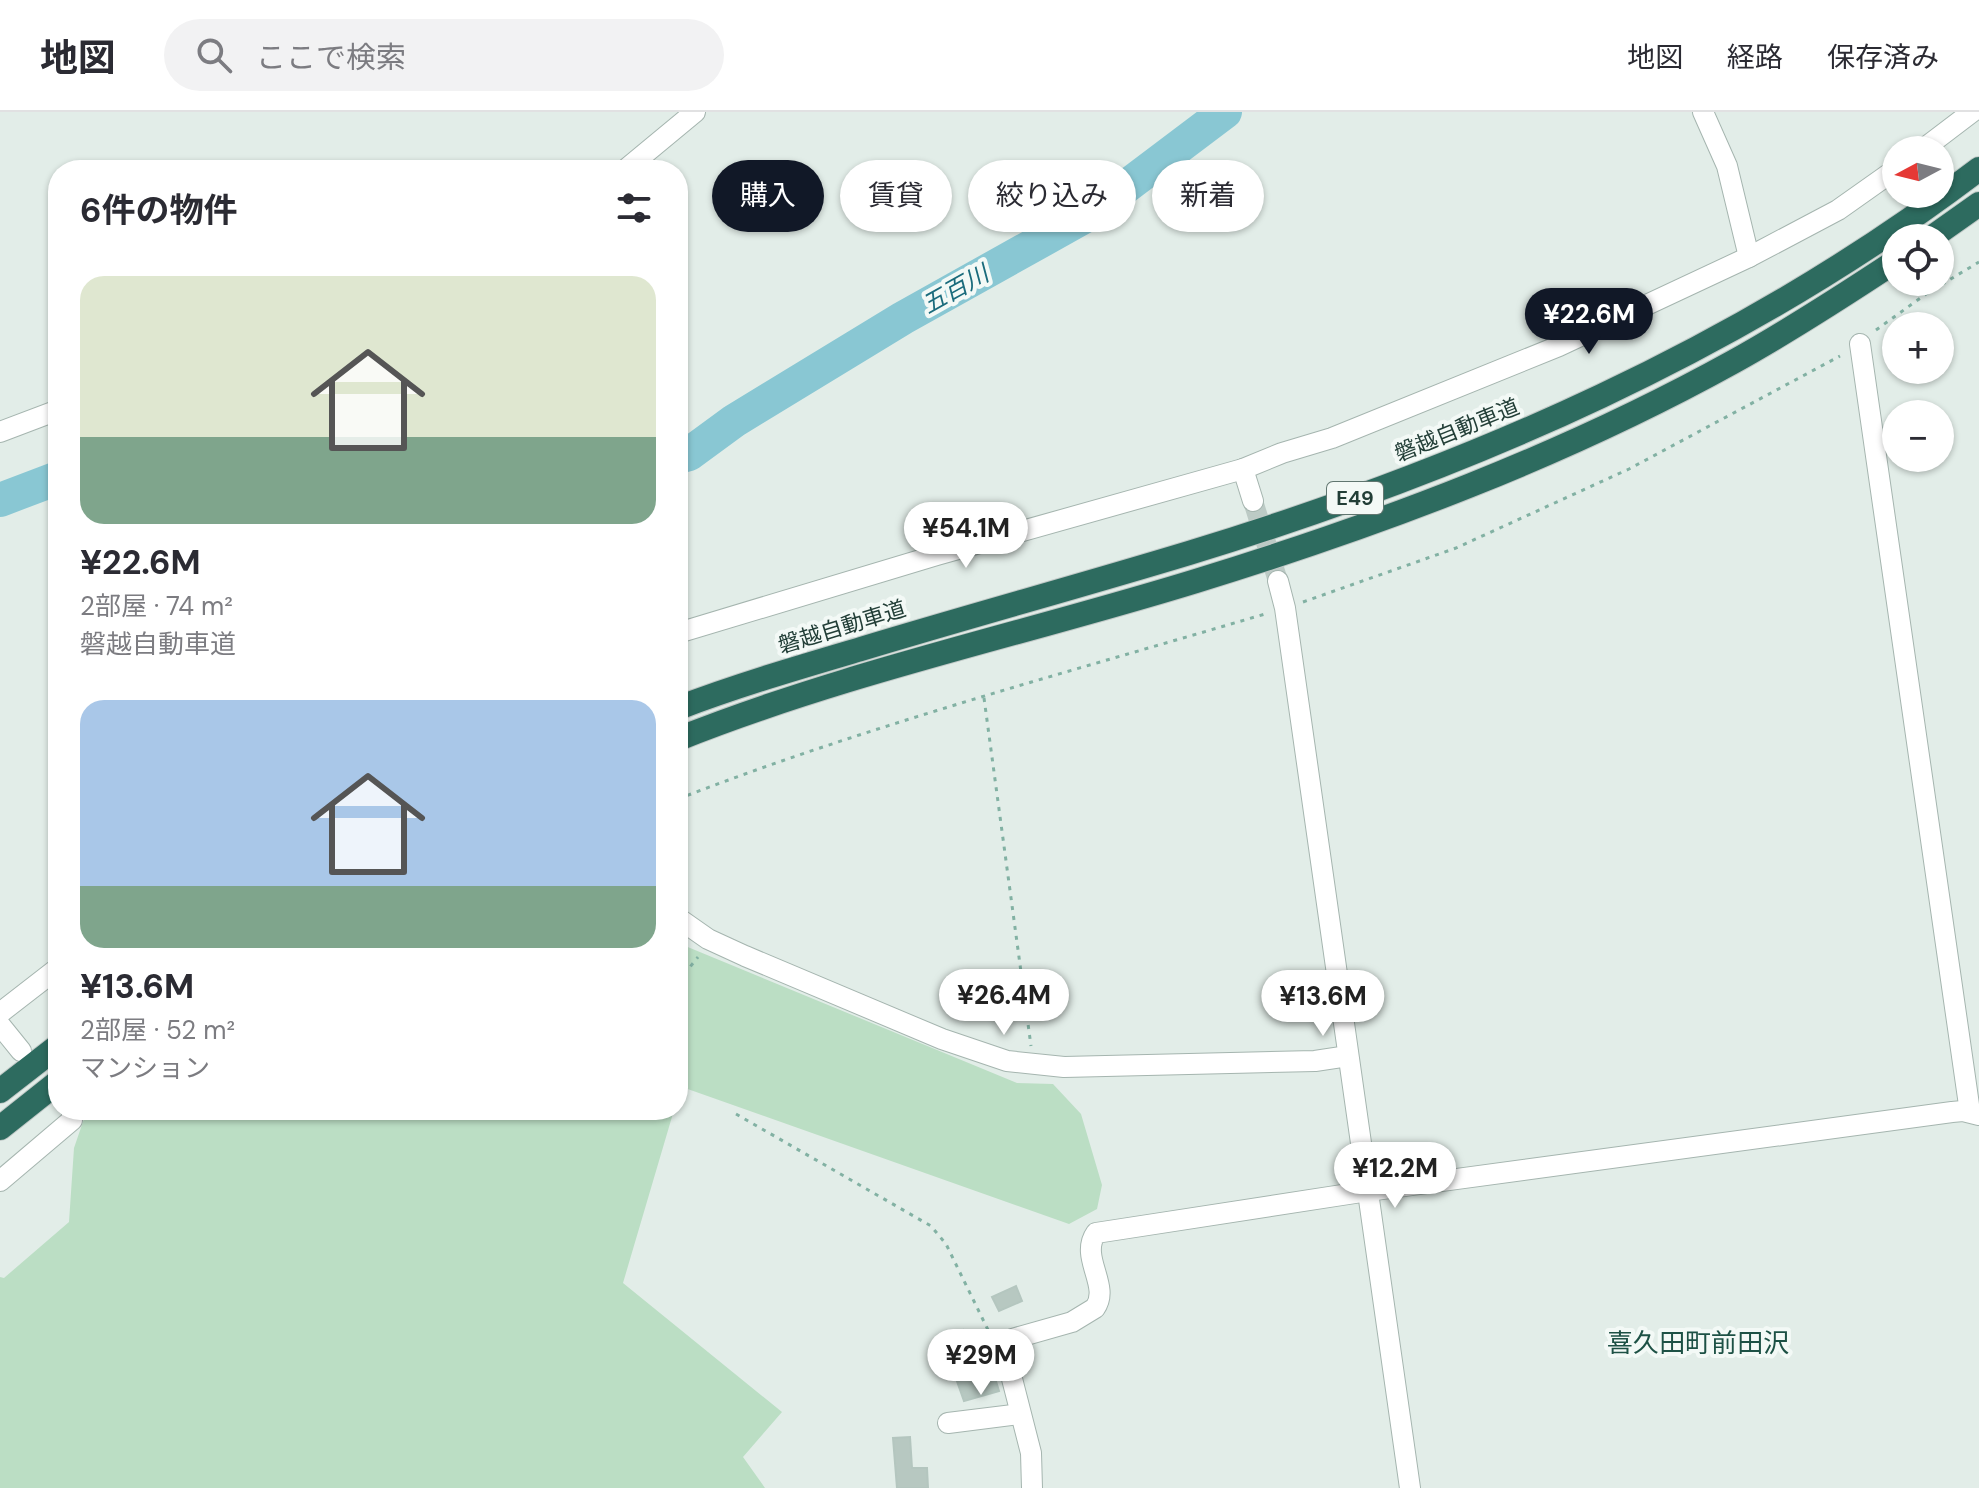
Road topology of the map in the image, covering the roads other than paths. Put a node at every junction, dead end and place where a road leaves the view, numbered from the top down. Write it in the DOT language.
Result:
graph roads {
  1 [pos="695,112"];
  2 [pos="1703,112"];
  3 [pos="1972,112"];
  4 [pos="1940,136"];
  5 [pos="637,160"];
  6 [pos="1979,169"];
  7 [pos="1882,179"];
  8 [pos="1979,204"];
  9 [pos="1951,224"];
  10 [pos="1749,257"];
  11 [pos="1882,270"];
  12 [pos="1860,344"];
  13 [pos="48,414"];
  14 [pos="0,432"];
  15 [pos="1243,469"];
  16 [pos="1253,501"];
  17 [pos="1278,581"];
  18 [pos="688,630"];
  19 [pos="688,705"];
  20 [pos="688,736"];
  21 [pos="688,925"];
  22 [pos="48,976"];
  23 [pos="0,1013"];
  24 [pos="0,1025"];
  25 [pos="21,1051"];
  26 [pos="48,1054"];
  27 [pos="1348,1056"];
  28 [pos="48,1090"];
  29 [pos="0,1091"];
  30 [pos="1974,1114"];
  31 [pos="72,1120"];
  32 [pos="0,1128"];
  33 [pos="0,1181"];
  34 [pos="1368,1191"];
  35 [pos="1020,1414"];
  36 [pos="948,1423"];
  37 [pos="1032,1488"];
  38 [pos="1410,1488"];
  1 -- 5 [label="street"];
  2 -- 10 [label="street"];
  3 -- 4 [label="street"];
  6 -- 19 [label="highway, 磐越自動車道 / E49"];
  7 -- 10 [label="street"];
  8 -- 9 [label="highway"];
  10 -- 15 [label="street"];
  11 -- 20 [label="highway, E49"];
  12 -- 30 [label="street"];
  13 -- 14 [label="street"];
  15 -- 16 [label="street"];
  15 -- 18 [label="street"];
  17 -- 27 [label="street"];
  21 -- 27 [label="street"];
  22 -- 23 [label="street"];
  24 -- 25 [label="street"];
  26 -- 29 [label="highway"];
  27 -- 34 [label="street"];
  28 -- 32 [label="highway"];
  30 -- 34 [label="street"];
  31 -- 33 [label="street"];
  34 -- 35 [label="street"];
  34 -- 38 [label="street"];
  35 -- 36 [label="street"];
  35 -- 37 [label="street"];
}
